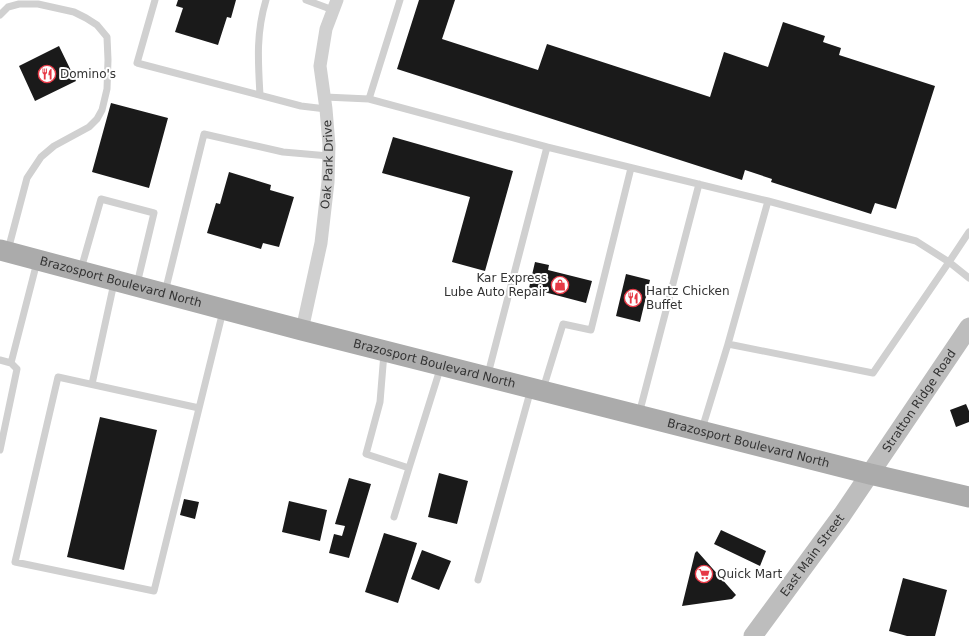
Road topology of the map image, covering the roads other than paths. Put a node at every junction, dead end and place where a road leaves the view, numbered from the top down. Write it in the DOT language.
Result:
graph roads {
  1 [pos="155,0"];
  2 [pos="266,0"];
  3 [pos="306,0"];
  4 [pos="400,0"];
  5 [pos="335,5"];
  6 [pos="0,15"];
  7 [pos="260,95"];
  8 [pos="369,99"];
  9 [pos="326,103"];
  10 [pos="547,147"];
  11 [pos="329,156"];
  12 [pos="631,168"];
  13 [pos="699,184"];
  14 [pos="768,202"];
  15 [pos="969,232"];
  16 [pos="4,251"];
  17 [pos="37,260"];
  18 [pos="949,262"];
  19 [pos="80,272"];
  20 [pos="969,278"];
  21 [pos="115,281"];
  22 [pos="136,286"];
  23 [pos="165,294"];
  24 [pos="223,310"];
  25 [pos="969,327"];
  26 [pos="302,330"];
  27 [pos="728,344"];
  28 [pos="384,351"];
  29 [pos="0,360"];
  30 [pos="12,363"];
  31 [pos="441,366"];
  32 [pos="487,377"];
  33 [pos="92,384"];
  34 [pos="537,390"];
  35 [pos="199,408"];
  36 [pos="639,416"];
  37 [pos="701,431"];
  38 [pos="0,450"];
  39 [pos="408,468"];
  40 [pos="870,474"];
  41 [pos="969,497"];
  42 [pos="394,517"];
  43 [pos="478,580"];
  44 [pos="753,636"];
  1 -- 7 [label="lane"];
  2 -- 7 [label="lane"];
  3 -- 5 [label="lane"];
  4 -- 8 [label="lane"];
  5 -- 9 [label="street, Oak Park Drive"];
  6 -- 16 [label="lane"];
  7 -- 9 [label="lane"];
  8 -- 9 [label="lane"];
  8 -- 10 [label="lane"];
  9 -- 11 [label="street, Oak Park Drive"];
  10 -- 12 [label="lane"];
  10 -- 32 [label="lane"];
  11 -- 23 [label="lane"];
  11 -- 26 [label="street, Oak Park Drive"];
  12 -- 13 [label="lane"];
  12 -- 34 [label="lane"];
  13 -- 14 [label="lane"];
  13 -- 36 [label="lane"];
  14 -- 18 [label="lane"];
  14 -- 27 [label="lane"];
  15 -- 18 [label="lane"];
  16 -- 17 [label="main road, Brazosport Boulevard North"];
  17 -- 19 [label="main road, Brazosport Boulevard North"];
  17 -- 30 [label="lane"];
  18 -- 20 [label="lane"];
  18 -- 27 [label="lane"];
  19 -- 21 [label="main road, Brazosport Boulevard North"];
  19 -- 22 [label="lane"];
  21 -- 22 [label="main road, Brazosport Boulevard North"];
  21 -- 33 [label="lane"];
  22 -- 23 [label="main road, Brazosport Boulevard North"];
  23 -- 24 [label="main road, Brazosport Boulevard North"];
  24 -- 26 [label="main road, Brazosport Boulevard North"];
  24 -- 35 [label="lane"];
  25 -- 40 [label="main road, Stratton Ridge Road"];
  26 -- 28 [label="main road, Brazosport Boulevard North"];
  27 -- 37 [label="lane"];
  28 -- 31 [label="main road, Brazosport Boulevard North"];
  28 -- 39 [label="lane"];
  29 -- 30 [label="lane"];
  30 -- 38 [label="lane"];
  31 -- 32 [label="main road, Brazosport Boulevard North"];
  31 -- 39 [label="lane"];
  32 -- 34 [label="main road, Brazosport Boulevard North"];
  33 -- 35 [label="lane"];
  33 -- 35 [label="lane"];
  34 -- 36 [label="main road, Brazosport Boulevard North"];
  34 -- 43 [label="lane"];
  36 -- 37 [label="main road, Brazosport Boulevard North"];
  37 -- 40 [label="main road, Brazosport Boulevard North"];
  39 -- 42 [label="lane"];
  40 -- 41 [label="main road, Brazosport Boulevard North"];
  40 -- 44 [label="main road, East Main Street"];
}
